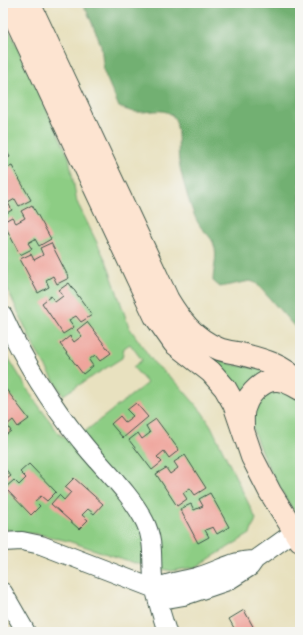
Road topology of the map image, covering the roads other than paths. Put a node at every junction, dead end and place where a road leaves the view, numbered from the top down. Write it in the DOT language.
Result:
graph roads {
  1 [pos="8,3"];
  2 [pos="29,3"];
  3 [pos="3,315"];
  4 [pos="300,383"];
  5 [pos="300,389"];
  6 [pos="243,429"];
  7 [pos="297,536"];
  8 [pos="3,542"];
  9 [pos="3,592"];
  10 [pos="156,594"];
  11 [pos="26,632"];
  12 [pos="167,632"];
  1 -- 6 [label="main road"];
  2 -- 4 [label="main road"];
  3 -- 10 [label="street"];
  5 -- 6 [label="main road"];
  6 -- 7 [label="main road"];
  7 -- 10 [label="street"];
  8 -- 10 [label="street"];
  9 -- 11 [label="street"];
  10 -- 12 [label="street"];
}
